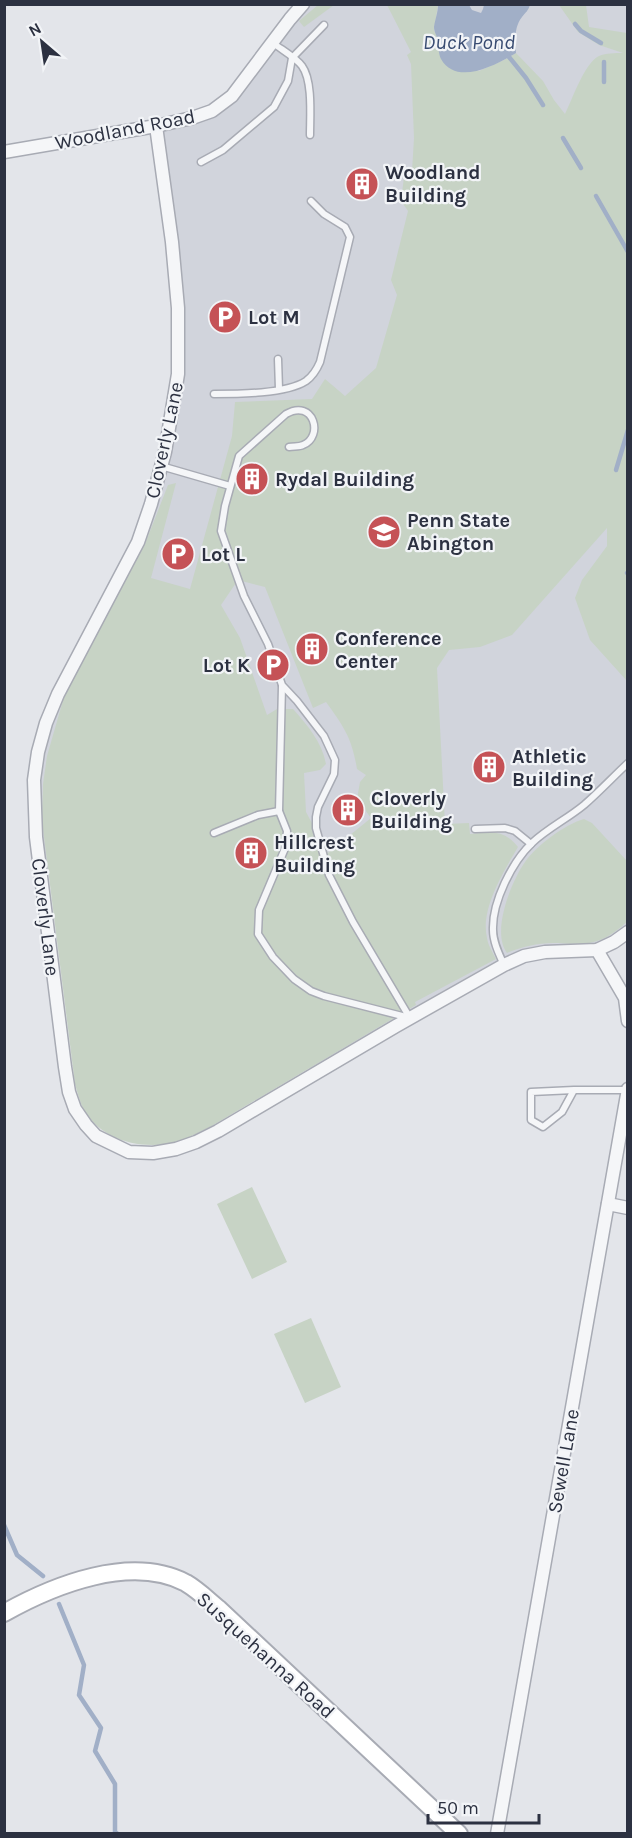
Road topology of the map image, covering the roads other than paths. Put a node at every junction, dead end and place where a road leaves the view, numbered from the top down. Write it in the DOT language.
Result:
graph roads {
  1 [pos="303,4"];
  2 [pos="324,25"];
  3 [pos="272,42"];
  4 [pos="292,58"];
  5 [pos="156,126"];
  6 [pos="310,135"];
  7 [pos="4,152"];
  8 [pos="201,162"];
  9 [pos="311,201"];
  10 [pos="278,359"];
  11 [pos="279,389"];
  12 [pos="214,394"];
  13 [pos="289,447"];
  14 [pos="161,465"];
  15 [pos="230,486"];
  16 [pos="282,685"];
  17 [pos="627,763"];
  18 [pos="279,811"];
  19 [pos="475,829"];
  20 [pos="214,833"];
  21 [pos="531,844"];
  22 [pos="627,932"];
  23 [pos="597,950"];
  24 [pos="504,965"];
  25 [pos="410,1018"];
  26 [pos="627,1021"];
  27 [pos="627,1089"];
  28 [pos="574,1090"];
  29 [pos="608,1204"];
  30 [pos="627,1208"];
  31 [pos="4,1613"];
  32 [pos="459,1833"];
  33 [pos="497,1833"];
  1 -- 3 [label="street, Woodland Road"];
  2 -- 4 [label="lane"];
  3 -- 4 [label="lane"];
  3 -- 5 [label="street, Woodland Road"];
  4 -- 6 [label="lane"];
  4 -- 8 [label="lane"];
  5 -- 7 [label="street, Woodland Road"];
  5 -- 14 [label="street, Cloverly Lane"];
  9 -- 11 [label="lane"];
  10 -- 11 [label="lane"];
  11 -- 12 [label="lane"];
  13 -- 15 [label="lane"];
  14 -- 15 [label="lane"];
  14 -- 25 [label="street, Cloverly Lane"];
  15 -- 16 [label="lane"];
  16 -- 18 [label="lane"];
  16 -- 25 [label="lane"];
  17 -- 21 [label="lane"];
  18 -- 20 [label="lane"];
  18 -- 25 [label="lane"];
  19 -- 21 [label="lane"];
  21 -- 24 [label="lane"];
  22 -- 23 [label="street, Cloverly Lane"];
  23 -- 24 [label="street, Cloverly Lane"];
  23 -- 26 [label="street"];
  24 -- 25 [label="street, Cloverly Lane"];
  27 -- 28 [label="lane"];
  27 -- 29 [label="street, Sewell Lane"];
  28 -- 28 [label="lane"];
  29 -- 30 [label="street"];
  29 -- 33 [label="street, Sewell Lane"];
  31 -- 32 [label="main road, Susquehanna Road"];
}
